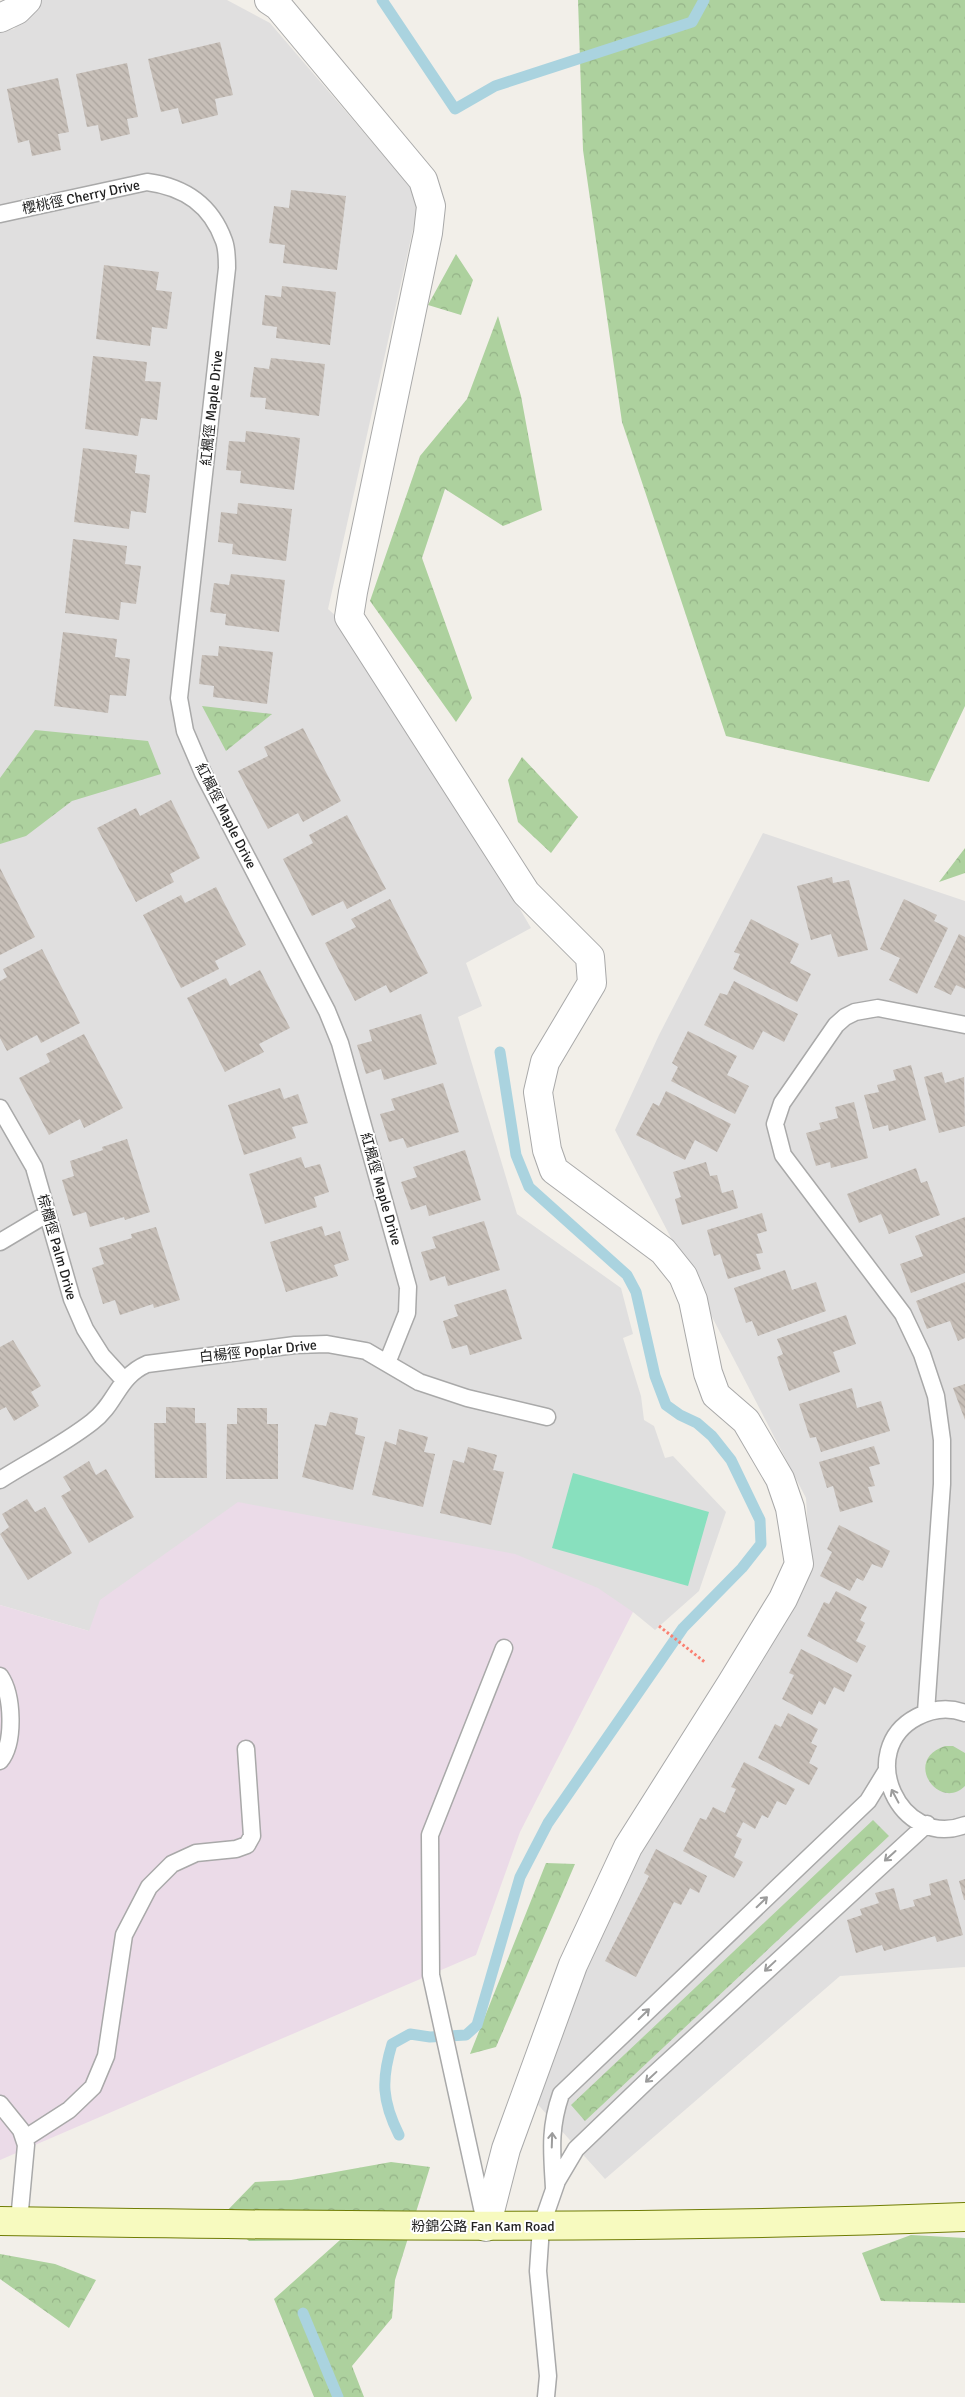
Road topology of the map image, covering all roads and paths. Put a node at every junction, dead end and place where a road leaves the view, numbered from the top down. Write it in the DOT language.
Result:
graph roads {
  1 [pos="27,0"];
  2 [pos="269,0"];
  3 [pos="0,18"];
  4 [pos="0,214"];
  5 [pos="225,242"];
  6 [pos="965,1025"];
  7 [pos="0,1108"];
  8 [pos="48,1214"];
  9 [pos="0,1242"];
  10 [pos="387,1363"];
  11 [pos="124,1380"];
  12 [pos="547,1417"];
  13 [pos="0,1480"];
  14 [pos="659,1626"];
  15 [pos="504,1648"];
  16 [pos="0,1676"];
  17 [pos="731,1684"];
  18 [pos="926,1712"];
  19 [pos="965,1713"];
  20 [pos="246,1749"];
  21 [pos="0,1761"];
  22 [pos="887,1770"];
  23 [pos="927,1824"];
  24 [pos="965,1824"];
  25 [pos="0,2104"];
  26 [pos="24,2139"];
  27 [pos="554,2188"];
  28 [pos="965,2217"];
  29 [pos="10,2221"];
  30 [pos="486,2227"];
  31 [pos="541,2227"];
  32 [pos="546,2397"];
  1 -- 3 [label="street"];
  2 -- 17 [label="street"];
  4 -- 5 [label="lane, 櫻桃徑 Cherry Drive"];
  5 -- 10 [label="lane, 紅楓徑 Maple Drive"];
  6 -- 18 [label="lane"];
  7 -- 8 [label="lane, 棕櫚徑 Palm Drive"];
  8 -- 9 [label="lane"];
  8 -- 11 [label="lane, 棕櫚徑 Palm Drive"];
  10 -- 11 [label="lane, 白楊徑 Poplar Drive"];
  10 -- 12 [label="lane, 白楊徑 Poplar Drive"];
  11 -- 13 [label="lane, 白楊徑 Poplar Drive"];
  14 -- 17 [label="path"];
  15 -- 30 [label="lane"];
  16 -- 21 [label="lane"];
  17 -- 30 [label="street"];
  18 -- 19 [label="lane"];
  18 -- 22 [label="lane"];
  20 -- 26 [label="lane"];
  23 -- 22 [label="lane, one-way"];
  27 -- 22 [label="lane, one-way"];
  23 -- 24 [label="lane"];
  23 -- 27 [label="lane, one-way"];
  25 -- 26 [label="lane"];
  26 -- 29 [label="lane"];
  27 -- 31 [label="lane"];
  28 -- 31 [label="main road, 粉錦公路 Fan Kam Road"];
  29 -- 30 [label="main road, 粉錦公路 Fan Kam Road"];
  30 -- 31 [label="main road, 粉錦公路 Fan Kam Road"];
  31 -- 32 [label="lane"];
}
